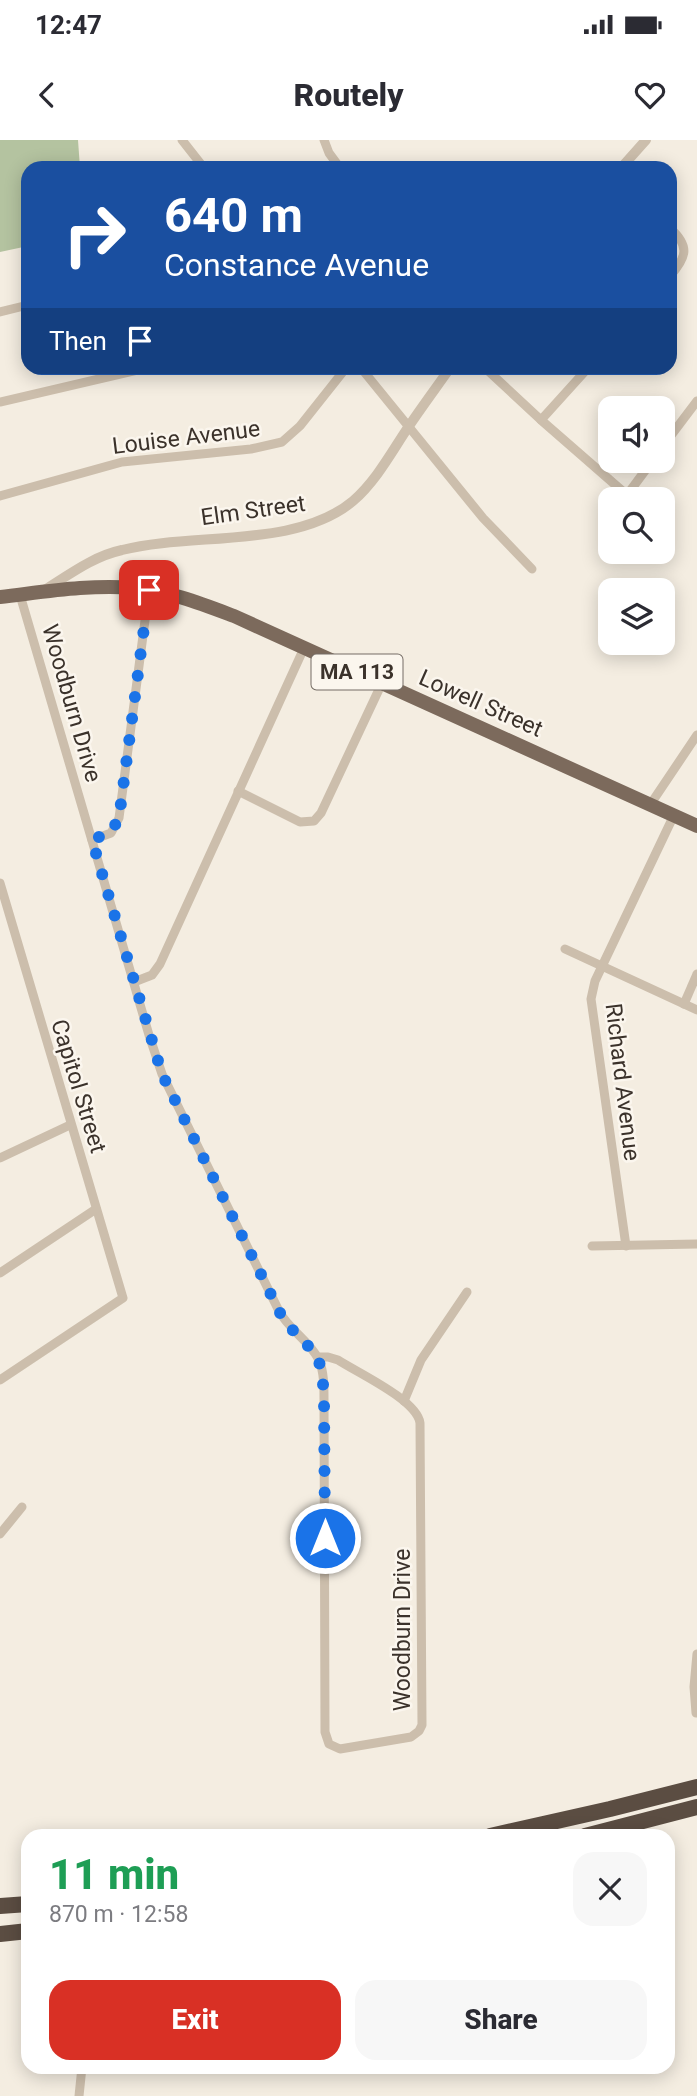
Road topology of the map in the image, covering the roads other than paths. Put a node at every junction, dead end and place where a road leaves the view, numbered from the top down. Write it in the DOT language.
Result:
graph roads {
  1 [pos="182,140"];
  2 [pos="324,140"];
  3 [pos="646,140"];
  4 [pos="198,161"];
  5 [pos="335,161"];
  6 [pos="627,161"];
  7 [pos="677,237"];
  8 [pos="677,268"];
  9 [pos="21,307"];
  10 [pos="0,312"];
  11 [pos="116,375"];
  12 [pos="340,375"];
  13 [pos="367,375"];
  14 [pos="445,375"];
  15 [pos="492,375"];
  16 [pos="582,375"];
  17 [pos="697,401"];
  18 [pos="0,402"];
  19 [pos="541,421"];
  20 [pos="408,427"];
  21 [pos="675,430"];
  22 [pos="598,470"];
  23 [pos="601,473"];
  24 [pos="643,473"];
  25 [pos="0,496"];
  26 [pos="532,569"];
  27 [pos="149,590"];
  28 [pos="42,592"];
  29 [pos="20,595"];
  30 [pos="0,597"];
  31 [pos="304,648"];
  32 [pos="382,683"];
  33 [pos="697,735"];
  34 [pos="238,791"];
  35 [pos="650,805"];
  36 [pos="674,815"];
  37 [pos="697,826"];
  38 [pos="92,840"];
  39 [pos="0,883"];
  40 [pos="3,902"];
  41 [pos="565,949"];
  42 [pos="602,966"];
  43 [pos="697,974"];
  44 [pos="134,982"];
  45 [pos="684,1004"];
  46 [pos="697,1010"];
  47 [pos="70,1125"];
  48 [pos="0,1158"];
  49 [pos="96,1209"];
  50 [pos="697,1244"];
  51 [pos="626,1245"];
  52 [pos="592,1246"];
  53 [pos="0,1273"];
  54 [pos="467,1292"];
  55 [pos="317,1357"];
  56 [pos="0,1380"];
  57 [pos="404,1401"];
  58 [pos="22,1507"];
  59 [pos="0,1534"];
  60 [pos="697,1654"];
  61 [pos="696,1713"];
  62 [pos="697,1787"];
  63 [pos="697,1807"];
  64 [pos="522,1829"];
  65 [pos="612,1829"];
  66 [pos="21,1904"];
  67 [pos="0,1906"];
  68 [pos="21,1932"];
  69 [pos="0,1934"];
  70 [pos="81,2074"];
  71 [pos="79,2096"];
  1 -- 4 [label="street"];
  2 -- 5 [label="street"];
  3 -- 6 [label="street"];
  7 -- 8 [label="street"];
  9 -- 10 [label="street"];
  11 -- 18 [label="street"];
  12 -- 25 [label="street, Louise Avenue"];
  13 -- 20 [label="street"];
  14 -- 20 [label="street, Elm Street"];
  15 -- 19 [label="street"];
  16 -- 19 [label="street"];
  17 -- 21 [label="street"];
  19 -- 22 [label="street"];
  20 -- 26 [label="street"];
  20 -- 28 [label="street, Elm Street"];
  23 -- 24 [label="street"];
  27 -- 28 [label="main road, Lowell Street / MA 113"];
  27 -- 31 [label="main road, Lowell Street / MA 113"];
  27 -- 38 [label="street"];
  28 -- 29 [label="main road, Lowell Street / MA 113"];
  29 -- 30 [label="main road, Lowell Street / MA 113"];
  29 -- 38 [label="street, Woodburn Drive"];
  31 -- 32 [label="main road, Lowell Street / MA 113"];
  31 -- 34 [label="street"];
  32 -- 34 [label="street"];
  32 -- 35 [label="main road, Lowell Street / MA 113"];
  33 -- 35 [label="street"];
  34 -- 44 [label="street"];
  35 -- 36 [label="main road, Lowell Street / MA 113"];
  36 -- 37 [label="main road, Lowell Street / MA 113"];
  36 -- 42 [label="street, Richard Avenue"];
  38 -- 44 [label="street, Woodburn Drive"];
  39 -- 40 [label="street, Capitol Street"];
  40 -- 47 [label="street, Capitol Street"];
  41 -- 42 [label="street"];
  42 -- 45 [label="street"];
  42 -- 51 [label="street, Richard Avenue"];
  43 -- 45 [label="street"];
  44 -- 55 [label="street, Woodburn Drive"];
  45 -- 46 [label="street"];
  47 -- 48 [label="street"];
  47 -- 49 [label="street, Capitol Street"];
  49 -- 53 [label="street"];
  49 -- 56 [label="street, Capitol Street"];
  50 -- 51 [label="street"];
  51 -- 52 [label="street"];
  54 -- 57 [label="street"];
  55 -- 57 [label="street"];
  55 -- 57 [label="street, Woodburn Drive"];
  58 -- 59 [label="street"];
  60 -- 61 [label="street"];
  62 -- 64 [label="highway"];
  63 -- 65 [label="highway"];
  66 -- 67 [label="highway"];
  68 -- 69 [label="highway"];
  70 -- 71 [label="street"];
}
